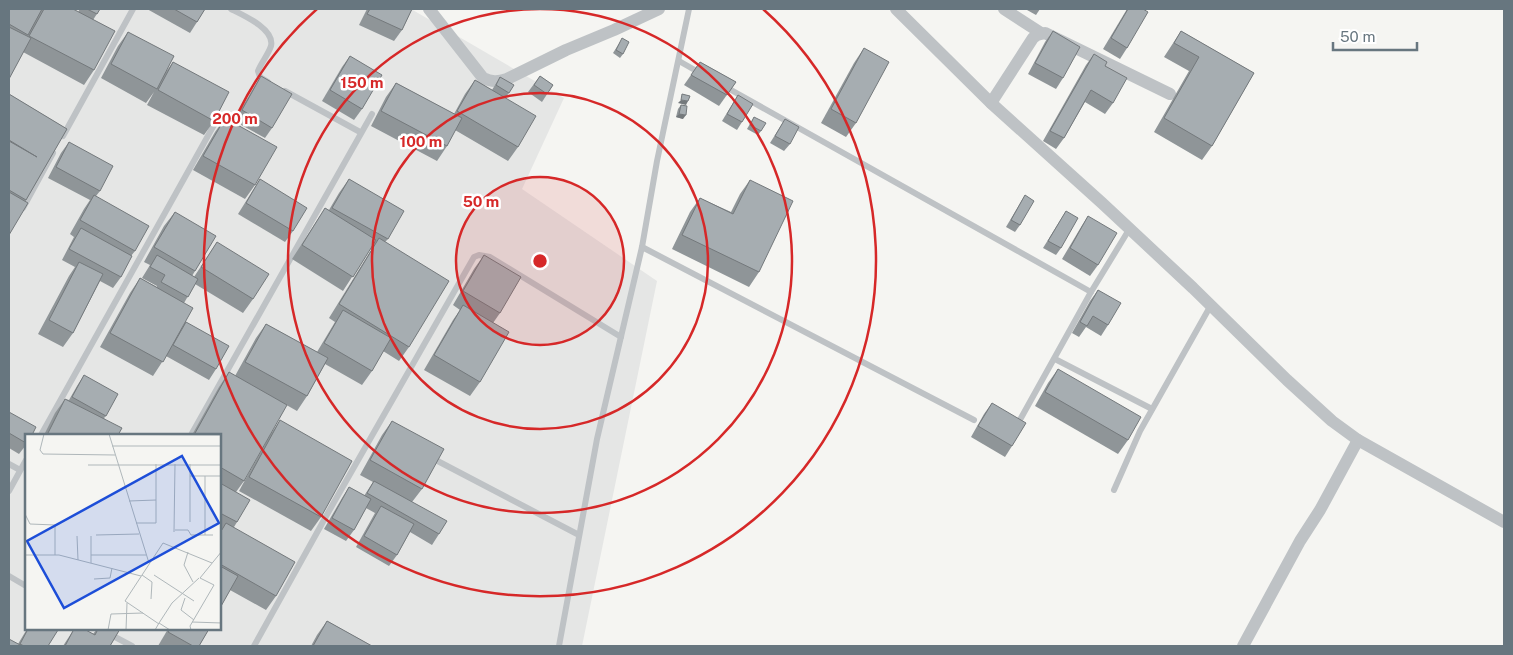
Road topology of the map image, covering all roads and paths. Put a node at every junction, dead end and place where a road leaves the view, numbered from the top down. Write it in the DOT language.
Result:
graph roads {
  1 [pos="133,9"];
  2 [pos="232,9"];
  3 [pos="429,9"];
  4 [pos="659,9"];
  5 [pos="689,9"];
  6 [pos="896,9"];
  7 [pos="1004,9"];
  8 [pos="1041,33"];
  9 [pos="679,61"];
  10 [pos="705,76"];
  11 [pos="713,80"];
  12 [pos="271,84"];
  13 [pos="279,88"];
  14 [pos="1170,94"];
  15 [pos="991,102"];
  16 [pos="372,114"];
  17 [pos="214,125"];
  18 [pos="360,132"];
  19 [pos="61,138"];
  20 [pos="56,147"];
  21 [pos="18,216"];
  22 [pos="1130,228"];
  23 [pos="642,247"];
  24 [pos="1091,292"];
  25 [pos="1211,305"];
  26 [pos="620,337"];
  27 [pos="1055,359"];
  28 [pos="1152,409"];
  29 [pos="974,420"];
  30 [pos="1016,428"];
  31 [pos="376,429"];
  32 [pos="42,434"];
  33 [pos="192,434"];
  34 [pos="385,434"];
  35 [pos="1358,440"];
  36 [pos="420,452"];
  37 [pos="25,462"];
  38 [pos="9,464"];
  39 [pos="20,470"];
  40 [pos="1114,490"];
  41 [pos="9,491"];
  42 [pos="1504,522"];
  43 [pos="579,535"];
  44 [pos="9,576"];
  45 [pos="25,585"];
  46 [pos="102,630"];
  47 [pos="132,646"];
  48 [pos="254,646"];
  49 [pos="559,646"];
  50 [pos="1243,646"];
  1 -- 19 [label="lane"];
  2 -- 12 [label="lane"];
  3 -- 4 [label="street"];
  5 -- 9 [label="lane"];
  6 -- 15 [label="street"];
  7 -- 8 [label="street"];
  8 -- 14 [label="street"];
  8 -- 15 [label="street"];
  9 -- 10 [label="lane"];
  9 -- 23 [label="lane"];
  11 -- 24 [label="lane"];
  13 -- 18 [label="lane"];
  15 -- 22 [label="street"];
  16 -- 18 [label="lane"];
  17 -- 32 [label="lane"];
  18 -- 33 [label="lane"];
  20 -- 21 [label="lane"];
  22 -- 24 [label="lane"];
  22 -- 25 [label="street"];
  23 -- 26 [label="lane"];
  23 -- 29 [label="lane"];
  24 -- 27 [label="lane"];
  25 -- 28 [label="lane"];
  25 -- 35 [label="street"];
  26 -- 31 [label="lane"];
  26 -- 43 [label="lane"];
  27 -- 28 [label="lane"];
  27 -- 30 [label="lane"];
  28 -- 40 [label="lane"];
  31 -- 34 [label="lane"];
  31 -- 48 [label="lane"];
  35 -- 42 [label="street"];
  35 -- 50 [label="street"];
  36 -- 43 [label="lane"];
  37 -- 39 [label="lane"];
  38 -- 39 [label="lane"];
  39 -- 41 [label="lane"];
  43 -- 49 [label="lane"];
  44 -- 45 [label="lane"];
  46 -- 47 [label="lane"];
}
